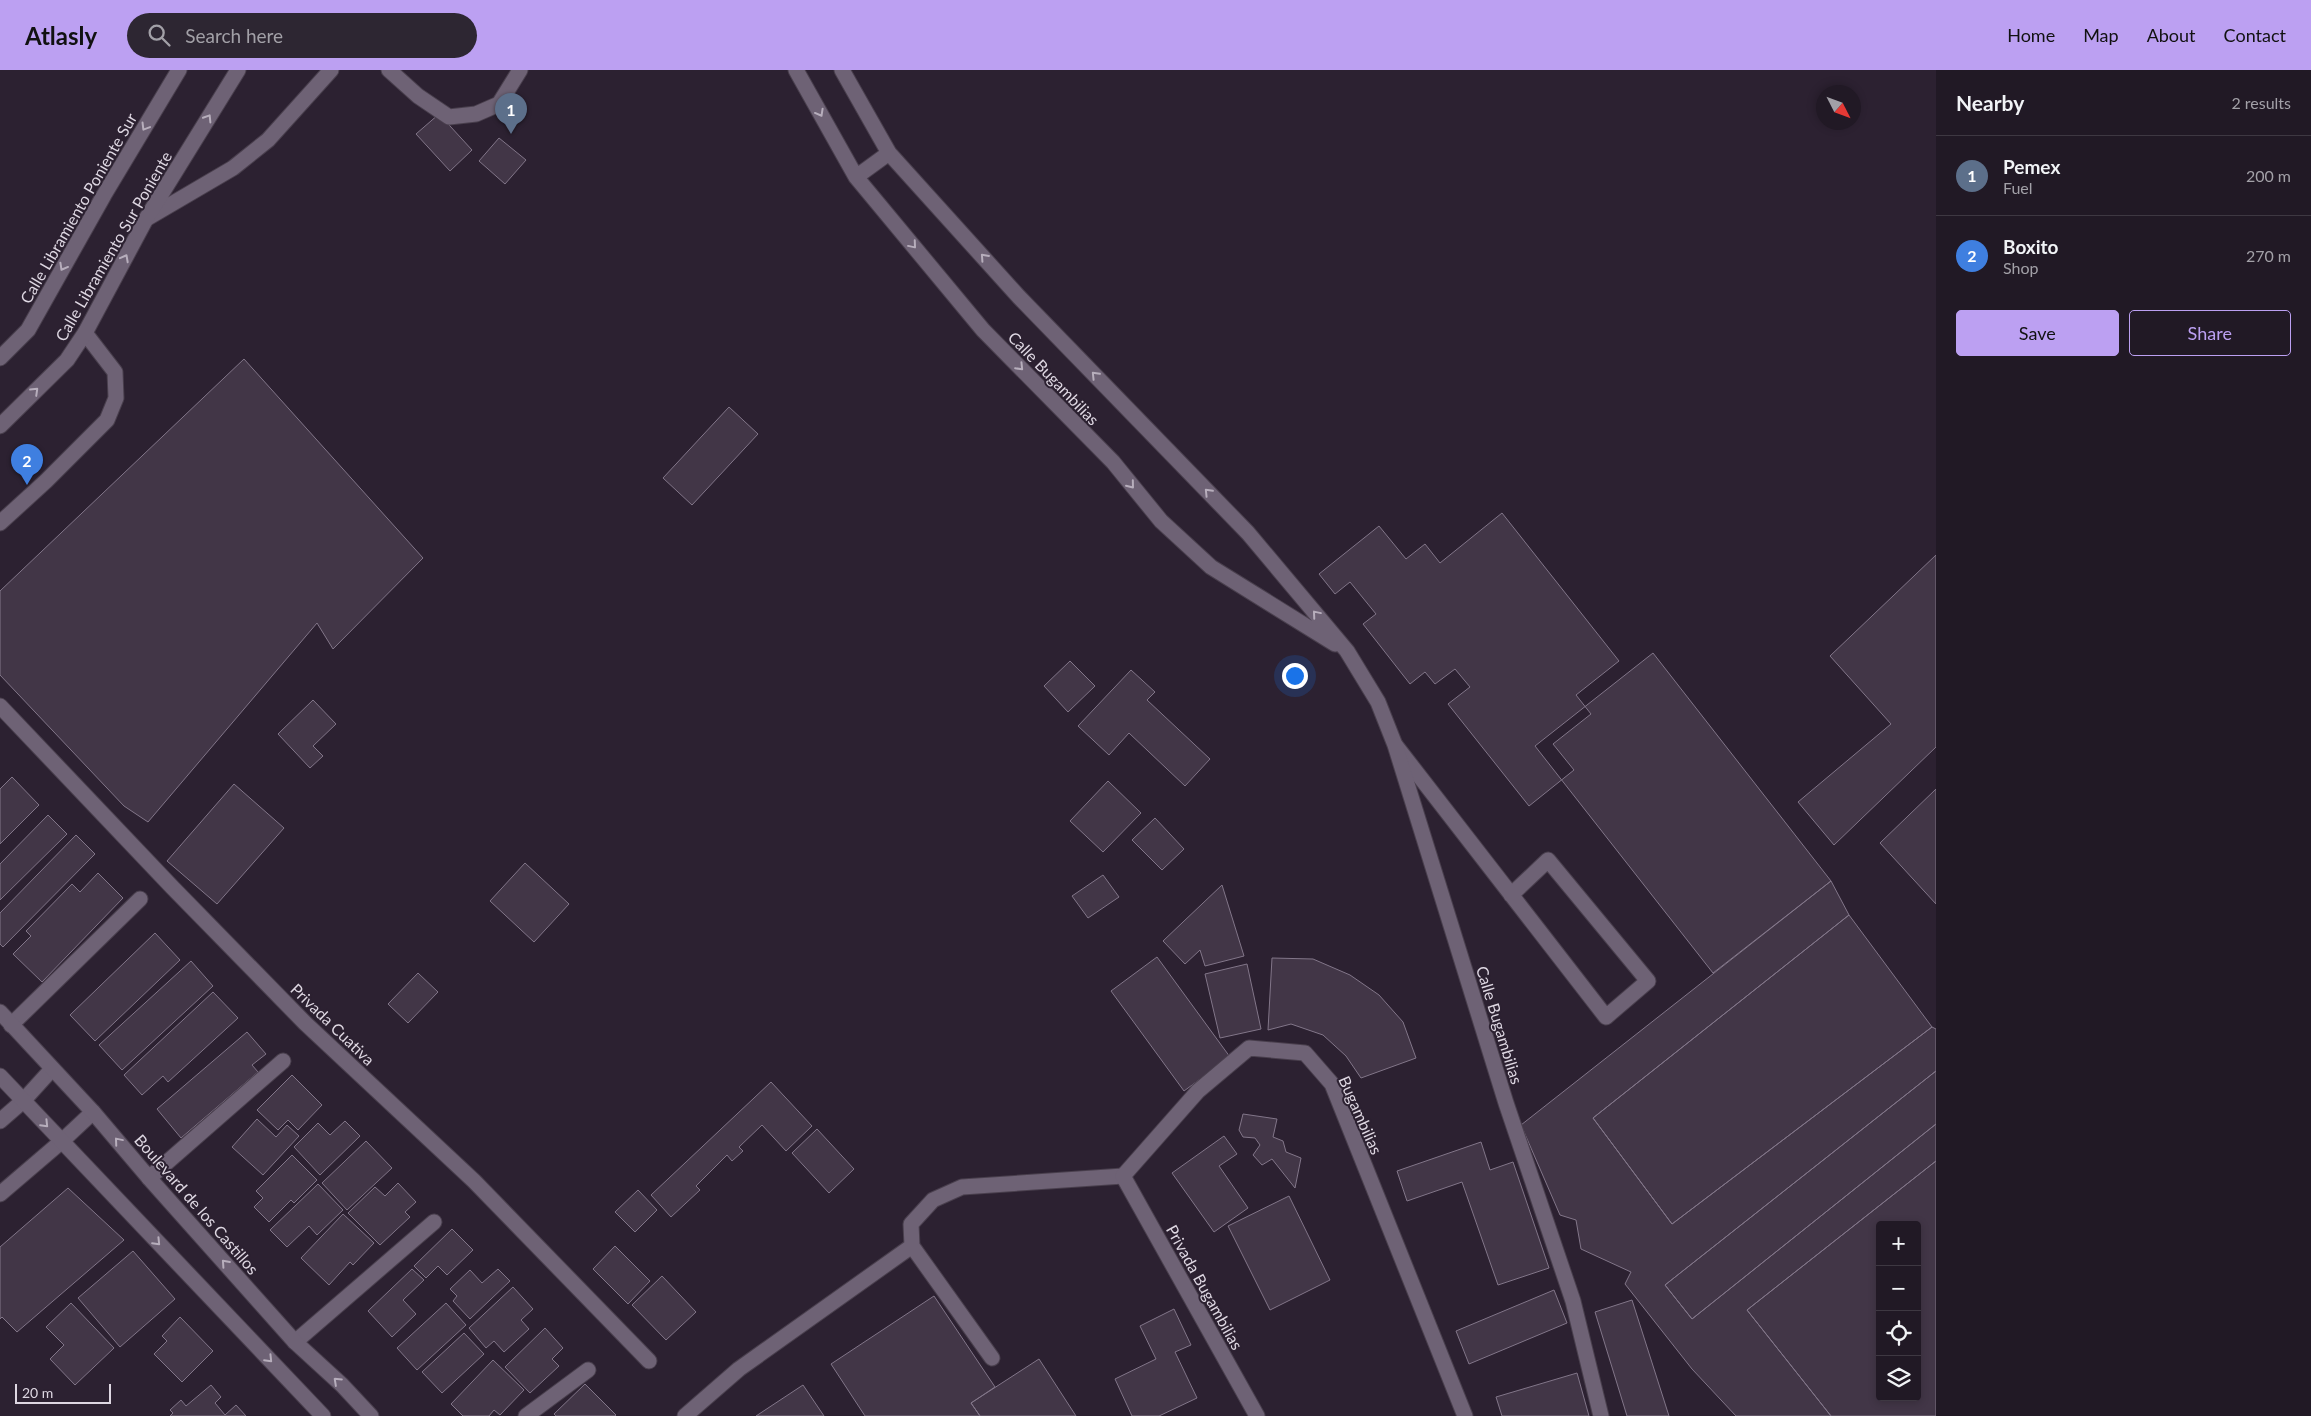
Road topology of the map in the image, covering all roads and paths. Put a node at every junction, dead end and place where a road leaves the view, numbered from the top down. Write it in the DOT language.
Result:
graph roads {
  1 [pos="179,70"];
  2 [pos="238,70"];
  3 [pos="331,70"];
  4 [pos="389,70"];
  5 [pos="520,70"];
  6 [pos="796,70"];
  7 [pos="842,70"];
  8 [pos="889,153"];
  9 [pos="856,177"];
  10 [pos="146,219"];
  11 [pos="85,333"];
  12 [pos="0,358"];
  13 [pos="0,426"];
  14 [pos="1,521"];
  15 [pos="1347,651"];
  16 [pos="0,706"];
  17 [pos="1395,745"];
  18 [pos="1511,895"];
  19 [pos="140,899"];
  20 [pos="0,1012"];
  21 [pos="11,1025"];
  22 [pos="282,1061"];
  23 [pos="52,1069"];
  24 [pos="0,1076"];
  25 [pos="23,1101"];
  26 [pos="93,1112"];
  27 [pos="0,1121"];
  28 [pos="62,1141"];
  29 [pos="1123,1176"];
  30 [pos="149,1178"];
  31 [pos="0,1194"];
  32 [pos="434,1222"];
  33 [pos="912,1246"];
  34 [pos="296,1342"];
  35 [pos="992,1358"];
  36 [pos="649,1361"];
  37 [pos="588,1370"];
  38 [pos="323,1416"];
  39 [pos="371,1416"];
  40 [pos="526,1416"];
  41 [pos="685,1416"];
  42 [pos="1257,1416"];
  43 [pos="1465,1416"];
  44 [pos="1600,1416"];
  1 -- 12 [label="street, Calle Libramiento Poniente Sur, one-way"];
  10 -- 2 [label="street, Calle Libramiento Sur Poniente, one-way"];
  3 -- 10 [label="street"];
  4 -- 5 [label="street"];
  6 -- 9 [label="street, Calle Bugambilias, one-way"];
  7 -- 8 [label="street, Calle Bugambilias"];
  8 -- 9 [label="street"];
  15 -- 8 [label="street, Calle Bugambilias, one-way"];
  9 -- 15 [label="street, Calle Bugambilias, one-way"];
  11 -- 10 [label="street, Calle Libramiento Sur Poniente, one-way"];
  13 -- 11 [label="street, Calle Libramiento Sur Poniente, one-way"];
  11 -- 14 [label="street"];
  15 -- 17 [label="street, Calle Bugambilias"];
  16 -- 36 [label="street, Privada Cuativa"];
  17 -- 18 [label="street"];
  17 -- 44 [label="street, Calle Bugambilias"];
  18 -- 18 [label="street"];
  19 -- 21 [label="street"];
  20 -- 21 [label="street, Boulevard de los Castillos"];
  21 -- 23 [label="street, Boulevard de los Castillos"];
  22 -- 30 [label="street"];
  23 -- 25 [label="street"];
  23 -- 26 [label="street, Boulevard de los Castillos"];
  24 -- 25 [label="street"];
  25 -- 27 [label="street"];
  25 -- 28 [label="street, one-way"];
  26 -- 28 [label="street"];
  30 -- 26 [label="street, Boulevard de los Castillos, one-way"];
  28 -- 31 [label="street"];
  28 -- 38 [label="street, one-way"];
  29 -- 33 [label="street"];
  29 -- 42 [label="street, Privada Bugambilias"];
  29 -- 43 [label="street, Bugambilias"];
  34 -- 30 [label="street, Boulevard de los Castillos, one-way"];
  32 -- 34 [label="street"];
  33 -- 35 [label="street"];
  33 -- 41 [label="street"];
  39 -- 34 [label="street, Boulevard de los Castillos, one-way"];
  37 -- 40 [label="street"];
}
